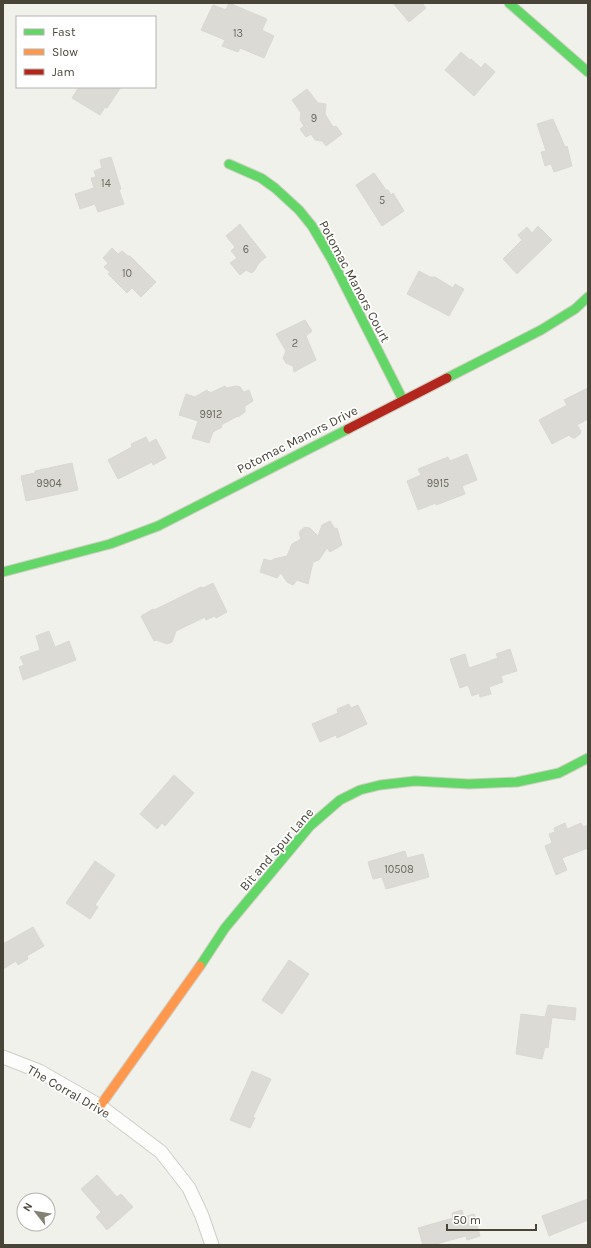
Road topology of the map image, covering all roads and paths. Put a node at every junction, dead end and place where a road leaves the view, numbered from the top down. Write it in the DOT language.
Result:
graph roads {
  1 [pos="509,3"];
  2 [pos="588,72"];
  3 [pos="229,164"];
  4 [pos="588,297"];
  5 [pos="403,400"];
  6 [pos="3,572"];
  7 [pos="588,758"];
  8 [pos="3,1056"];
  9 [pos="100,1106"];
  10 [pos="212,1245"];
  1 -- 2 [label="street"];
  3 -- 5 [label="street, Potomac Manors Court"];
  4 -- 5 [label="street, Potomac Manors Drive"];
  5 -- 6 [label="street, Potomac Manors Drive"];
  7 -- 9 [label="street, Bit and Spur Lane"];
  8 -- 9 [label="street, The Corral Drive"];
  9 -- 10 [label="street, The Corral Drive"];
}
